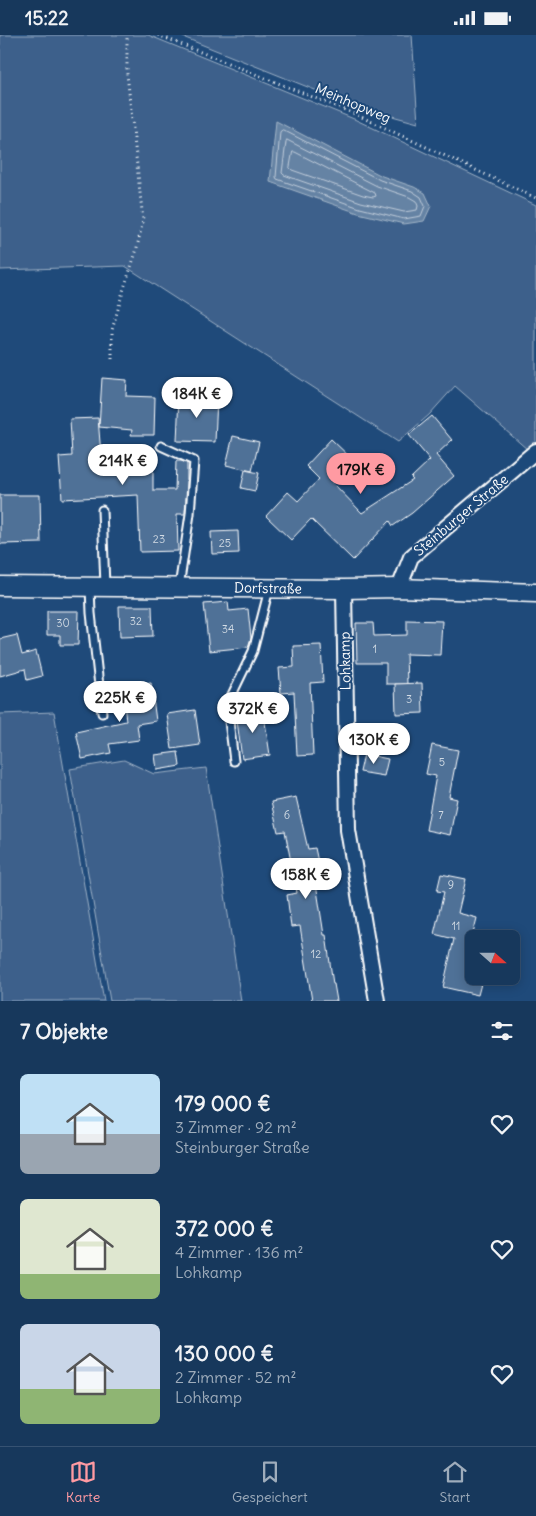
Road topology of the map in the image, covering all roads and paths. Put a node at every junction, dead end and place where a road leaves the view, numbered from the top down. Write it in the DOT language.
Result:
graph roads {
  1 [pos="127,35"];
  2 [pos="158,35"];
  3 [pos="536,198"];
  4 [pos="112,359"];
  5 [pos="161,446"];
  6 [pos="536,451"];
  7 [pos="102,510"];
  8 [pos="0,586"];
  9 [pos="98,586"];
  10 [pos="179,587"];
  11 [pos="269,588"];
  12 [pos="399,588"];
  13 [pos="344,589"];
  14 [pos="536,593"];
  15 [pos="102,713"];
  16 [pos="234,761"];
  17 [pos="377,1001"];
  1 -- 4 [label="path"];
  2 -- 3 [label="path, Meinhopweg"];
  5 -- 10 [label="lane"];
  6 -- 12 [label="street, Steinburger Straße"];
  7 -- 9 [label="lane"];
  8 -- 9 [label="street, Dorfstraße"];
  9 -- 10 [label="street, Dorfstraße"];
  9 -- 15 [label="lane"];
  10 -- 11 [label="street, Dorfstraße"];
  11 -- 13 [label="street, Dorfstraße"];
  11 -- 16 [label="lane"];
  12 -- 13 [label="street, Dorfstraße"];
  12 -- 14 [label="street, Dorfstraße"];
  13 -- 17 [label="street, Lohkamp"];
}
